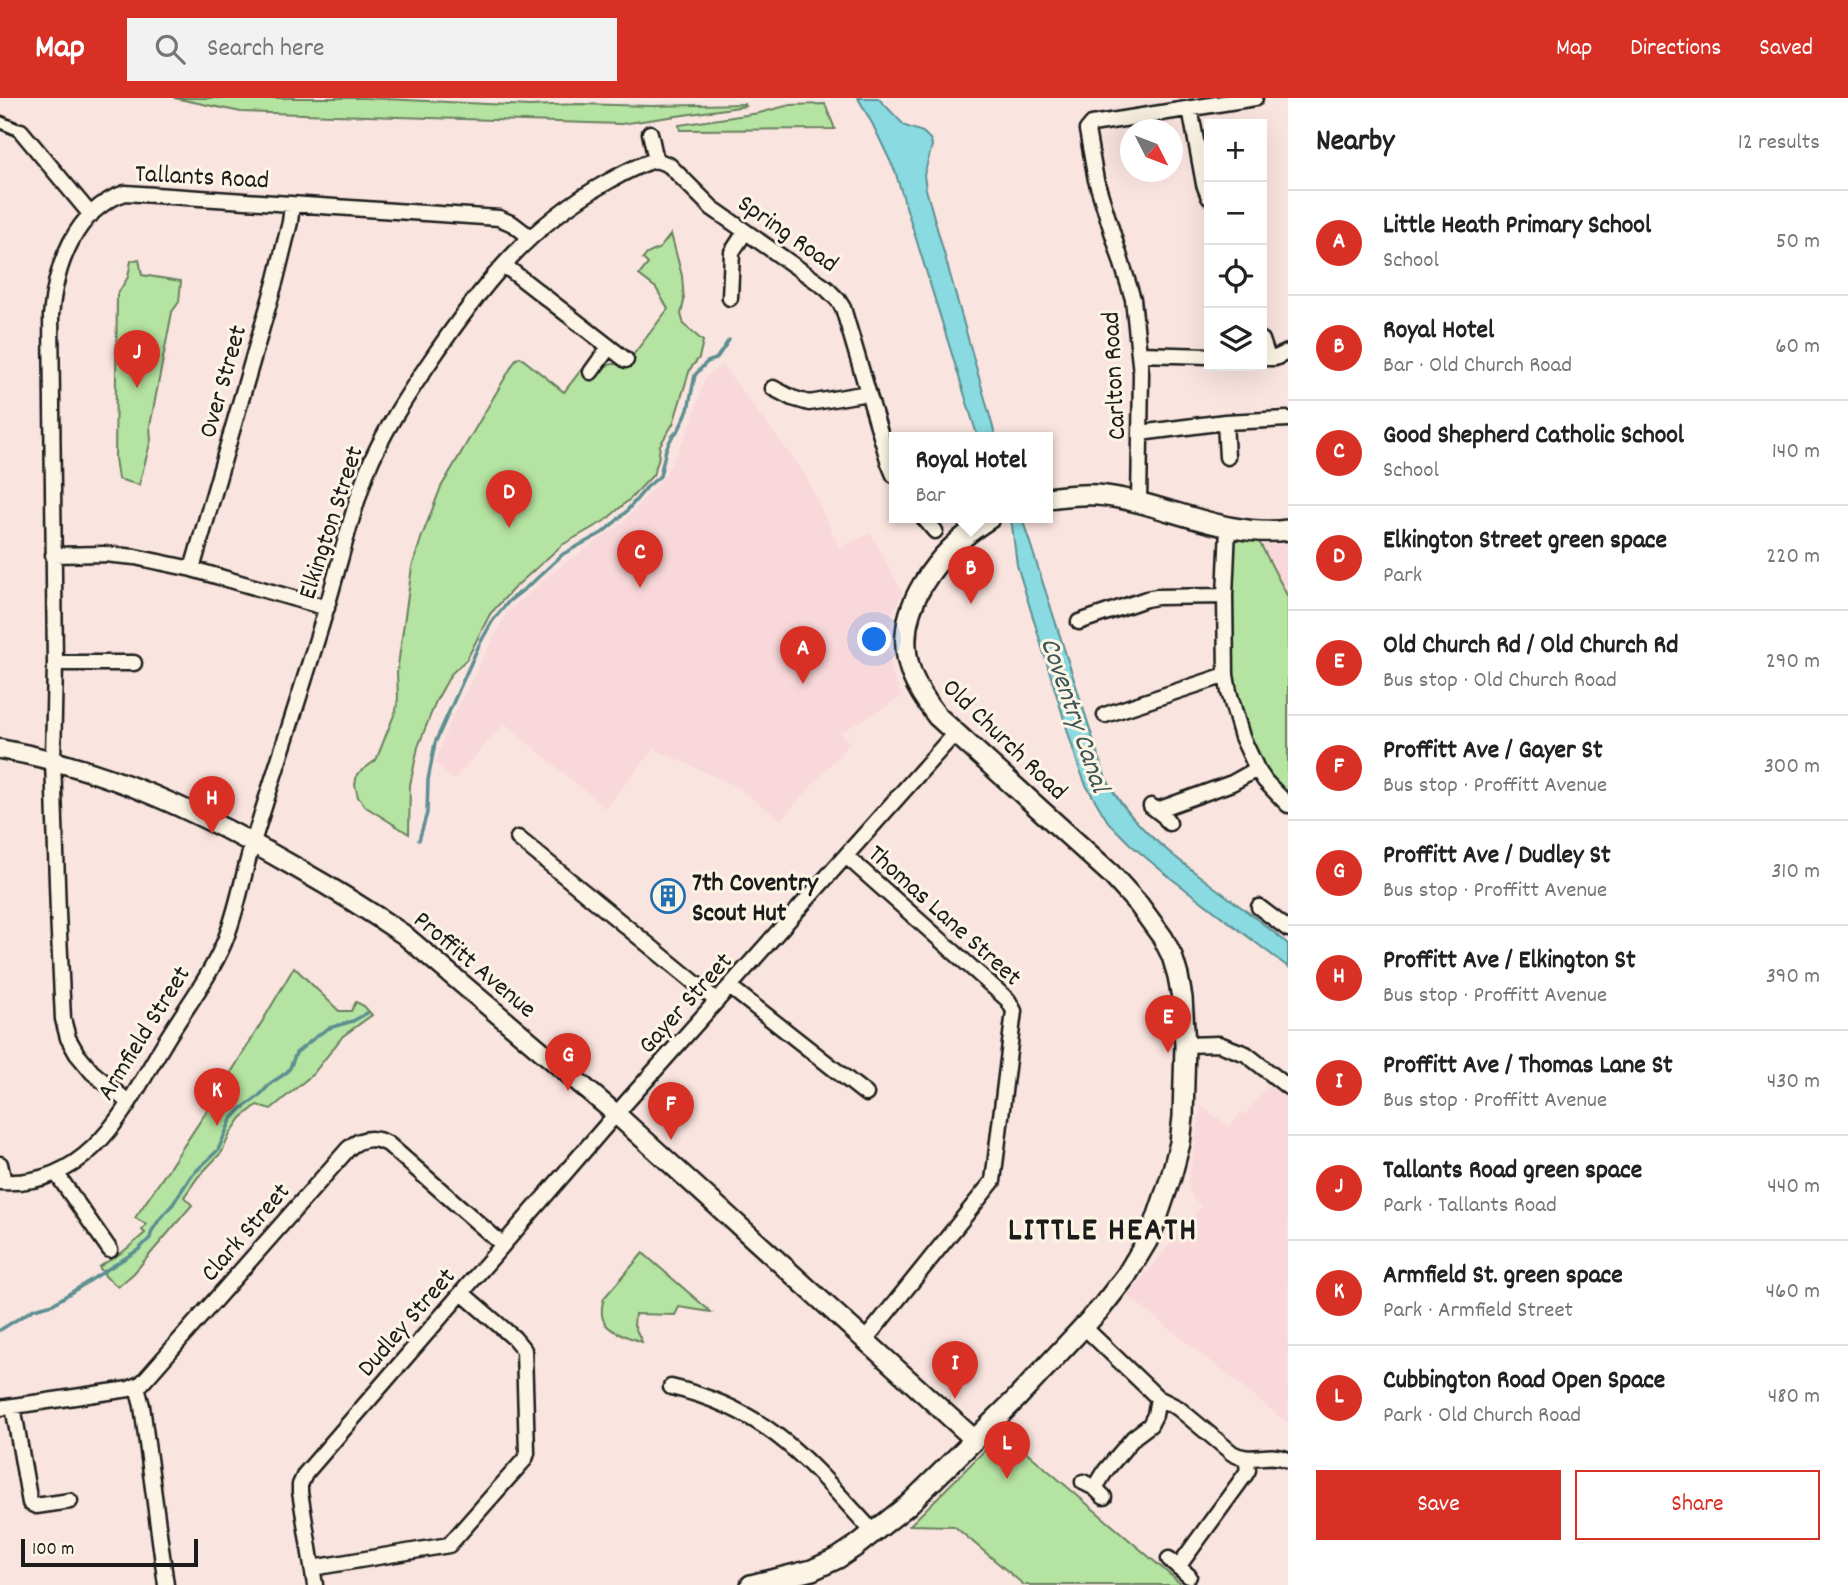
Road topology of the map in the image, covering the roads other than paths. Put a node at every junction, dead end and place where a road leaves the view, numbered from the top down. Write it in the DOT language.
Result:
graph roads {
  1 [pos="1255,98"];
  2 [pos="1190,108"];
  3 [pos="0,122"];
  4 [pos="21,131"];
  5 [pos="650,133"];
  6 [pos="656,160"];
  7 [pos="1205,182"];
  8 [pos="292,205"];
  9 [pos="91,215"];
  10 [pos="744,232"];
  11 [pos="530,237"];
  12 [pos="504,265"];
  13 [pos="730,298"];
  14 [pos="609,347"];
  15 [pos="1288,352"];
  16 [pos="1140,354"];
  17 [pos="1204,356"];
  18 [pos="1267,358"];
  19 [pos="626,360"];
  20 [pos="591,372"];
  21 [pos="773,388"];
  22 [pos="868,393"];
  23 [pos="1288,419"];
  24 [pos="1225,422"];
  25 [pos="1140,433"];
  26 [pos="1227,457"];
  27 [pos="889,463"];
  28 [pos="1053,497"];
  29 [pos="1139,503"];
  30 [pos="929,523"];
  31 [pos="983,523"];
  32 [pos="1228,527"];
  33 [pos="1288,530"];
  34 [pos="935,531"];
  35 [pos="53,555"];
  36 [pos="192,569"];
  37 [pos="1225,596"];
  38 [pos="327,608"];
  39 [pos="1079,622"];
  40 [pos="55,663"];
  41 [pos="134,663"];
  42 [pos="1226,676"];
  43 [pos="1105,715"];
  44 [pos="955,733"];
  45 [pos="0,748"];
  46 [pos="53,760"];
  47 [pos="1257,769"];
  48 [pos="1288,805"];
  49 [pos="1169,823"];
  50 [pos="518,838"];
  51 [pos="253,842"];
  52 [pos="846,856"];
  53 [pos="1259,907"];
  54 [pos="1288,929"];
  55 [pos="730,987"];
  56 [pos="717,1001"];
  57 [pos="1185,1045"];
  58 [pos="1288,1087"];
  59 [pos="866,1094"];
  60 [pos="128,1102"];
  61 [pos="616,1114"];
  62 [pos="0,1164"];
  63 [pos="56,1173"];
  64 [pos="2,1182"];
  65 [pos="503,1245"];
  66 [pos="110,1250"];
  67 [pos="462,1293"];
  68 [pos="1084,1328"];
  69 [pos="865,1340"];
  70 [pos="137,1387"];
  71 [pos="671,1387"];
  72 [pos="1158,1398"];
  73 [pos="6,1407"];
  74 [pos="975,1440"];
  75 [pos="1246,1458"];
  76 [pos="1288,1460"];
  77 [pos="1094,1489"];
  78 [pos="70,1502"];
  79 [pos="874,1533"];
  80 [pos="1179,1567"];
  81 [pos="312,1568"];
  82 [pos="166,1585"];
  83 [pos="315,1585"];
  84 [pos="751,1585"];
  1 -- 2 [label="street"];
  2 -- 7 [label="street"];
  2 -- 16 [label="street, Carlton Road"];
  3 -- 4 [label="street"];
  4 -- 9 [label="street"];
  5 -- 6 [label="street"];
  6 -- 10 [label="street, Spring Road"];
  6 -- 11 [label="street, Elkington Street"];
  8 -- 9 [label="street, Tallants Road"];
  8 -- 11 [label="street, Tallants Road"];
  8 -- 36 [label="street, Over Street"];
  9 -- 35 [label="street, Tallants Road"];
  10 -- 13 [label="street"];
  10 -- 22 [label="street, Spring Road"];
  11 -- 12 [label="street, Elkington Street"];
  12 -- 14 [label="street"];
  12 -- 38 [label="street, Elkington Street"];
  14 -- 19 [label="street"];
  14 -- 20 [label="street"];
  15 -- 18 [label="street"];
  16 -- 17 [label="street"];
  16 -- 25 [label="street, Carlton Road"];
  21 -- 22 [label="street"];
  22 -- 27 [label="street, Spring Road"];
  23 -- 24 [label="street"];
  24 -- 25 [label="street"];
  24 -- 26 [label="street"];
  25 -- 29 [label="street, Carlton Road"];
  28 -- 29 [label="main road"];
  29 -- 32 [label="main road"];
  30 -- 34 [label="street"];
  31 -- 44 [label="main road, Old Church Road"];
  32 -- 33 [label="main road"];
  32 -- 37 [label="street"];
  35 -- 36 [label="street"];
  35 -- 40 [label="street, Tallants Road"];
  36 -- 38 [label="street"];
  37 -- 39 [label="street"];
  37 -- 42 [label="street"];
  38 -- 51 [label="street, Elkington Street"];
  40 -- 41 [label="street"];
  40 -- 46 [label="street, Tallants Road"];
  42 -- 43 [label="street"];
  42 -- 47 [label="street"];
  44 -- 52 [label="street, Gayer Street"];
  44 -- 57 [label="main road, Old Church Road"];
  45 -- 46 [label="street, Proffitt Avenue"];
  46 -- 51 [label="street, Proffitt Avenue"];
  46 -- 60 [label="street, Tallants Road"];
  47 -- 48 [label="street"];
  47 -- 49 [label="street"];
  50 -- 56 [label="street"];
  51 -- 60 [label="street, Armfield Street"];
  51 -- 61 [label="street, Proffitt Avenue"];
  52 -- 55 [label="street, Gayer Street"];
  52 -- 69 [label="street, Thomas Lane Street"];
  53 -- 54 [label="street"];
  55 -- 56 [label="street, Gayer Street"];
  55 -- 59 [label="street"];
  56 -- 61 [label="street, Gayer Street"];
  57 -- 58 [label="street"];
  57 -- 68 [label="main road, Old Church Road"];
  60 -- 63 [label="street, Armfield Street"];
  61 -- 65 [label="street, Dudley Street"];
  61 -- 69 [label="street, Proffitt Avenue"];
  62 -- 64 [label="street, Armfield Street"];
  63 -- 64 [label="street, Armfield Street"];
  63 -- 66 [label="street"];
  65 -- 67 [label="street, Dudley Street"];
  65 -- 70 [label="street, Clark Street"];
  67 -- 81 [label="street, Dudley Street"];
  67 -- 81 [label="street"];
  68 -- 72 [label="street"];
  68 -- 74 [label="main road, Old Church Road"];
  69 -- 74 [label="street, Proffitt Avenue"];
  70 -- 73 [label="street"];
  70 -- 82 [label="street"];
  71 -- 79 [label="street"];
  72 -- 75 [label="street"];
  72 -- 77 [label="street"];
  73 -- 78 [label="street"];
  74 -- 79 [label="main road, Old Church Road"];
  75 -- 76 [label="street"];
  75 -- 80 [label="street"];
  79 -- 84 [label="main road, Old Church Road"];
  81 -- 83 [label="street, Dudley Street"];
}
